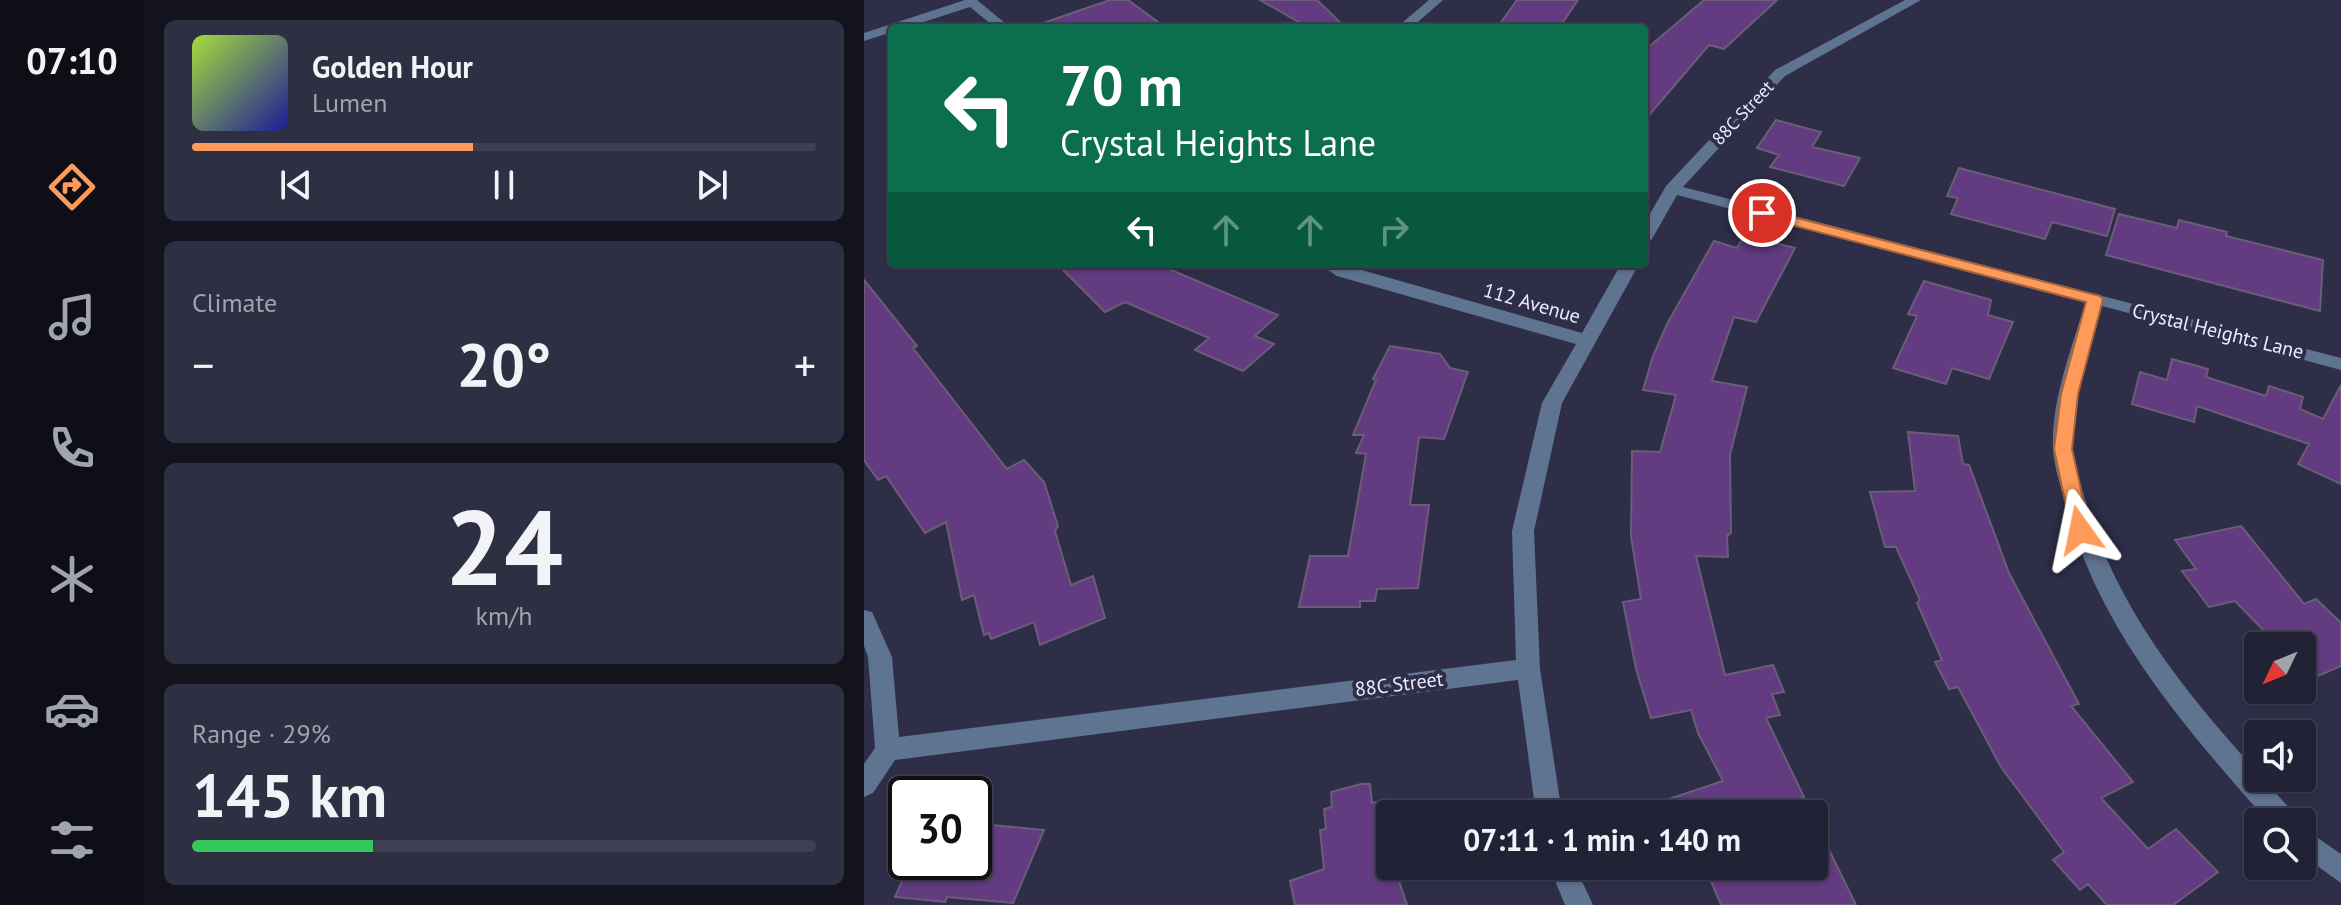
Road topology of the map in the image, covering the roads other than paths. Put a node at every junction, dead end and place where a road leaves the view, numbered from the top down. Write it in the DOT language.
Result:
graph roads {
  1 [pos="1437,0"];
  2 [pos="1915,0"];
  3 [pos="972,2"];
  4 [pos="904,24"];
  5 [pos="999,24"];
  6 [pos="1408,24"];
  7 [pos="888,29"];
  8 [pos="864,37"];
  9 [pos="1672,189"];
  10 [pos="1648,232"];
  11 [pos="1336,268"];
  12 [pos="1628,268"];
  13 [pos="2095,299"];
  14 [pos="1587,341"];
  15 [pos="2341,364"];
  16 [pos="864,619"];
  17 [pos="1528,669"];
  18 [pos="888,750"];
  19 [pos="864,785"];
  20 [pos="1547,800"];
  21 [pos="2273,808"];
  22 [pos="2316,850"];
  23 [pos="2341,870"];
  24 [pos="1568,880"];
  25 [pos="1579,905"];
  1 -- 6 [label="street"];
  2 -- 9 [label="street, 88C Street"];
  3 -- 4 [label="street"];
  3 -- 5 [label="street"];
  7 -- 8 [label="street"];
  9 -- 10 [label="street, 88C Street"];
  9 -- 13 [label="street, Crystal Heights Lane"];
  11 -- 14 [label="street, 112 Avenue"];
  12 -- 14 [label="street"];
  13 -- 15 [label="street, Crystal Heights Lane"];
  13 -- 21 [label="street"];
  14 -- 17 [label="street"];
  16 -- 18 [label="street"];
  17 -- 18 [label="street, 88C Street"];
  17 -- 20 [label="street"];
  18 -- 19 [label="street"];
  22 -- 23 [label="street"];
  24 -- 25 [label="street"];
}
